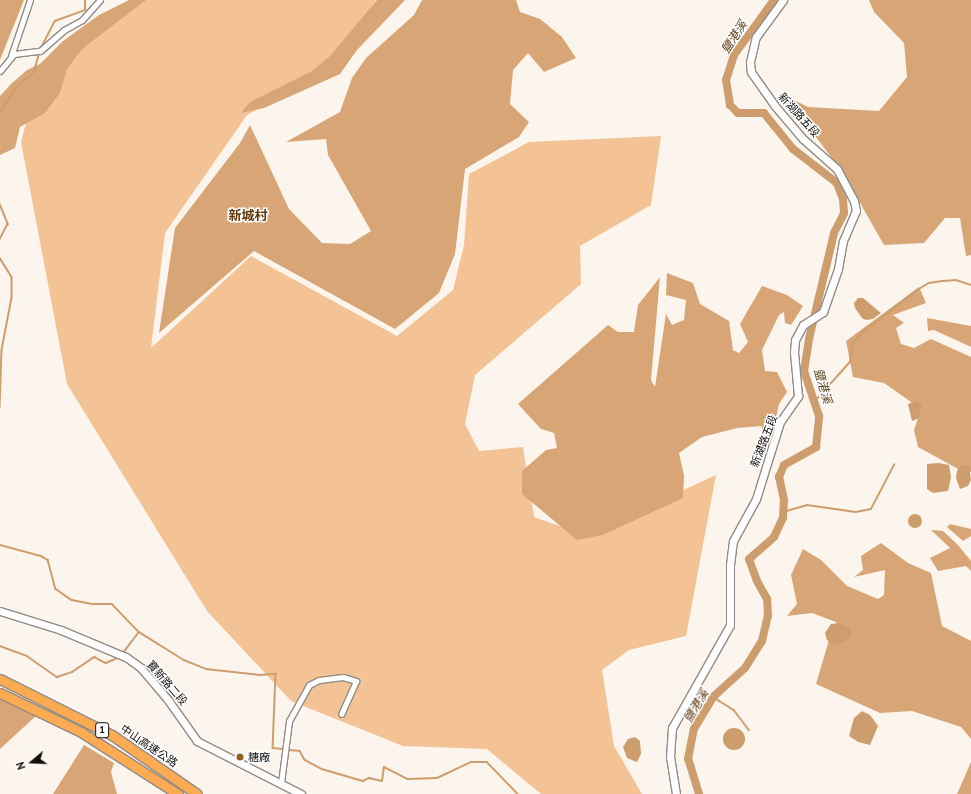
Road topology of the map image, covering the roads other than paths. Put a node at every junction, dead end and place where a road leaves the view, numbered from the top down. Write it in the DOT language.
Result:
graph roads {
  1 [pos="30,0"];
  2 [pos="100,0"];
  3 [pos="783,0"];
  4 [pos="11,56"];
  5 [pos="0,71"];
  6 [pos="0,611"];
  7 [pos="0,679"];
  8 [pos="0,692"];
  9 [pos="341,714"];
  10 [pos="281,783"];
  11 [pos="178,794"];
  12 [pos="197,794"];
  13 [pos="301,794"];
  14 [pos="676,794"];
  1 -- 4 [label="street"];
  2 -- 4 [label="street"];
  3 -- 14 [label="street, 新湖路五段"];
  4 -- 5 [label="street"];
  6 -- 10 [label="street, 寶新路二段"];
  7 -- 12 [label="highway, 中山高速公路 / 1"];
  8 -- 11 [label="highway, 中山高速公路 / 1"];
  9 -- 10 [label="street"];
  10 -- 13 [label="street, 寶新路二段"];
}
